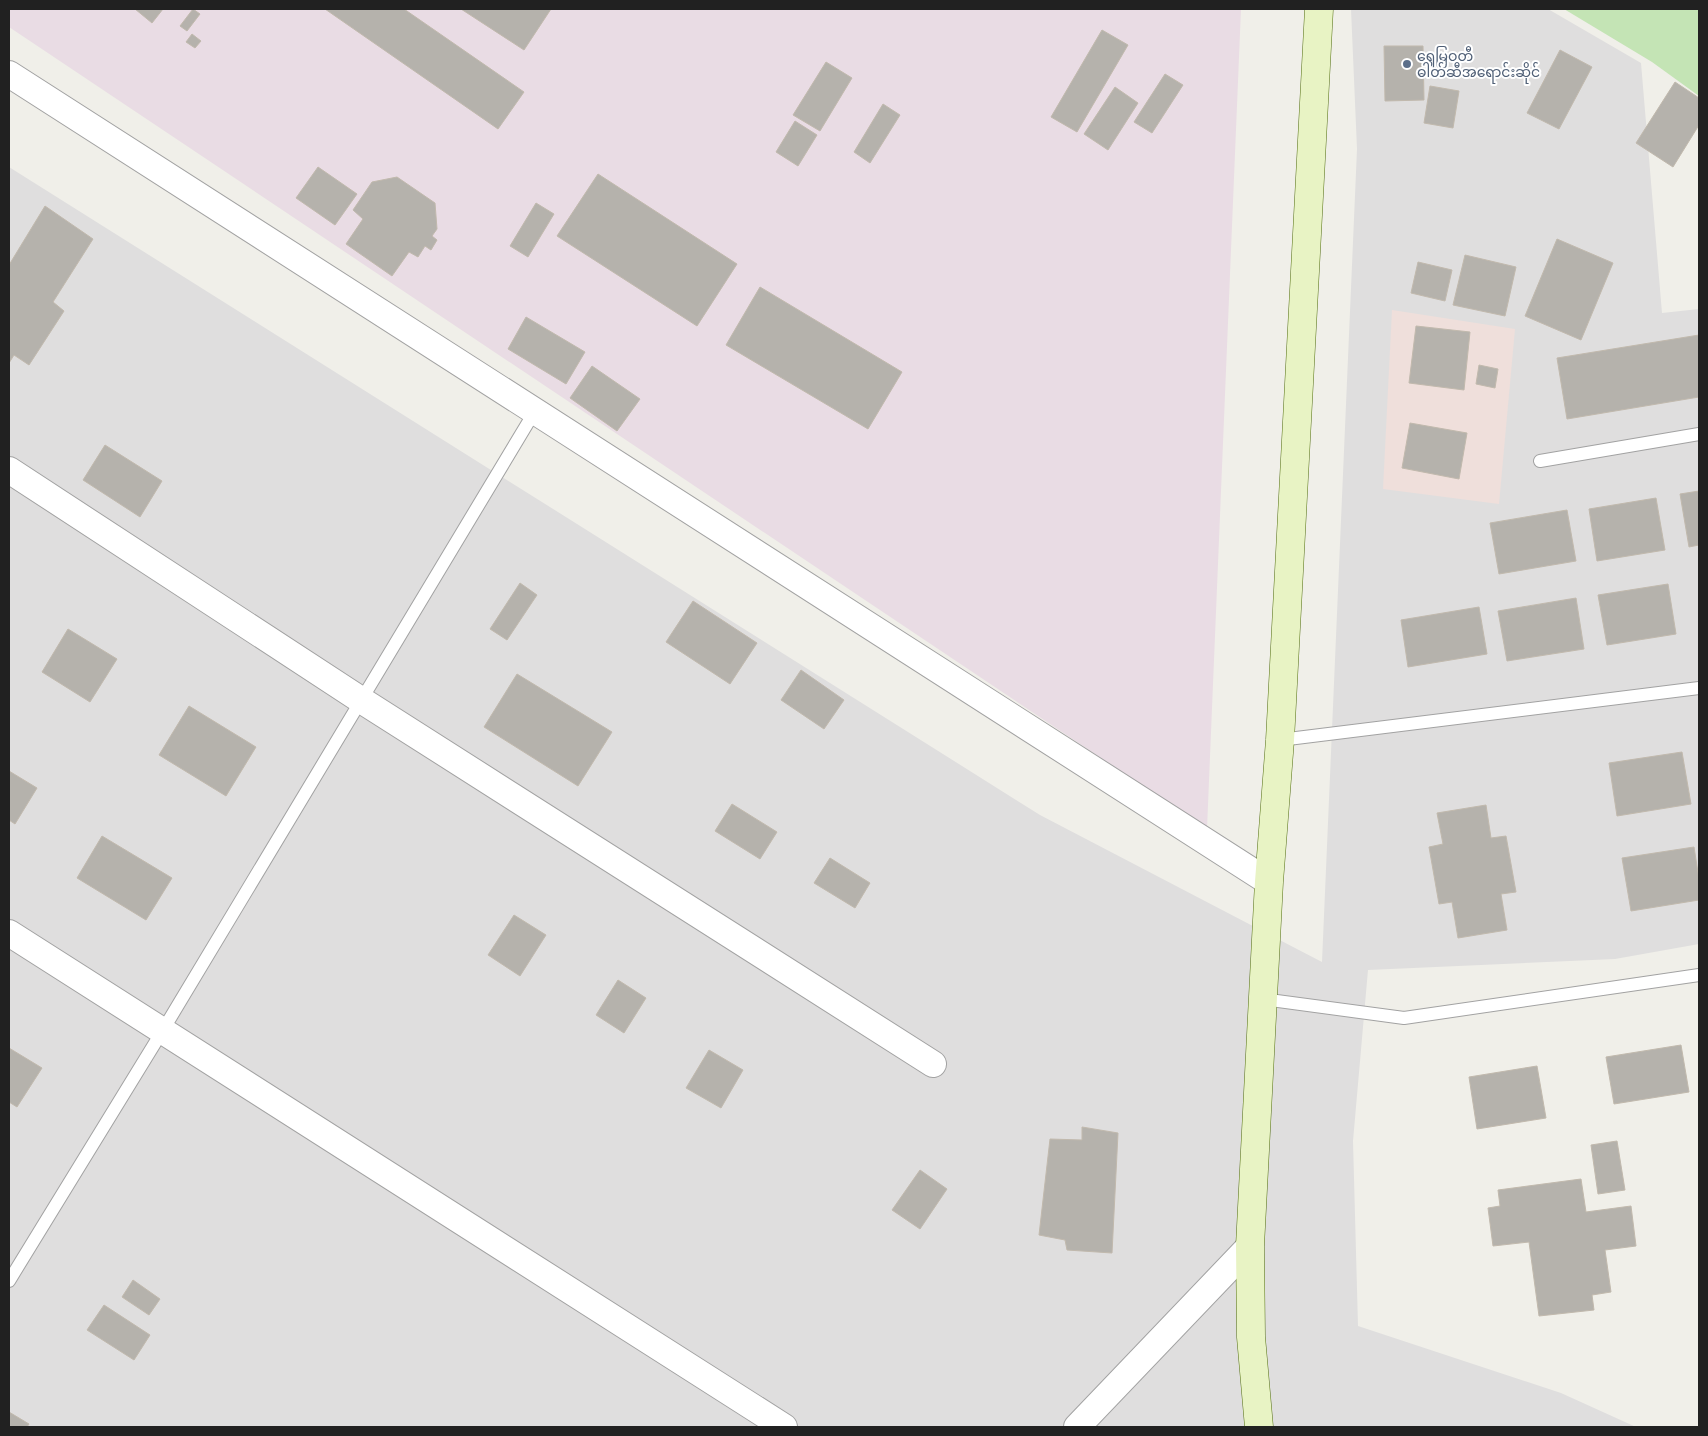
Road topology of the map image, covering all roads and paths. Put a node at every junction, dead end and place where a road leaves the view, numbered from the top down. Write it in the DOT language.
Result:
graph roads {
  1 [pos="1319,9"];
  2 [pos="9,74"];
  3 [pos="534,411"];
  4 [pos="1699,434"];
  5 [pos="1540,461"];
  6 [pos="9,470"];
  7 [pos="1699,688"];
  8 [pos="361,700"];
  9 [pos="1280,740"];
  10 [pos="1268,882"];
  11 [pos="9,933"];
  12 [pos="1699,975"];
  13 [pos="1263,999"];
  14 [pos="163,1030"];
  15 [pos="933,1064"];
  16 [pos="1250,1246"];
  17 [pos="9,1282"];
  18 [pos="784,1427"];
  19 [pos="1077,1427"];
  20 [pos="1259,1427"];
  1 -- 9 [label="main road"];
  2 -- 3 [label="street"];
  3 -- 8 [label="lane"];
  3 -- 10 [label="street"];
  4 -- 5 [label="lane"];
  6 -- 8 [label="street"];
  7 -- 9 [label="lane"];
  8 -- 14 [label="lane"];
  8 -- 15 [label="street"];
  9 -- 10 [label="main road"];
  10 -- 13 [label="main road"];
  11 -- 14 [label="street"];
  12 -- 13 [label="lane"];
  13 -- 16 [label="main road"];
  14 -- 17 [label="lane"];
  14 -- 18 [label="street"];
  16 -- 19 [label="street"];
  16 -- 20 [label="main road"];
}
